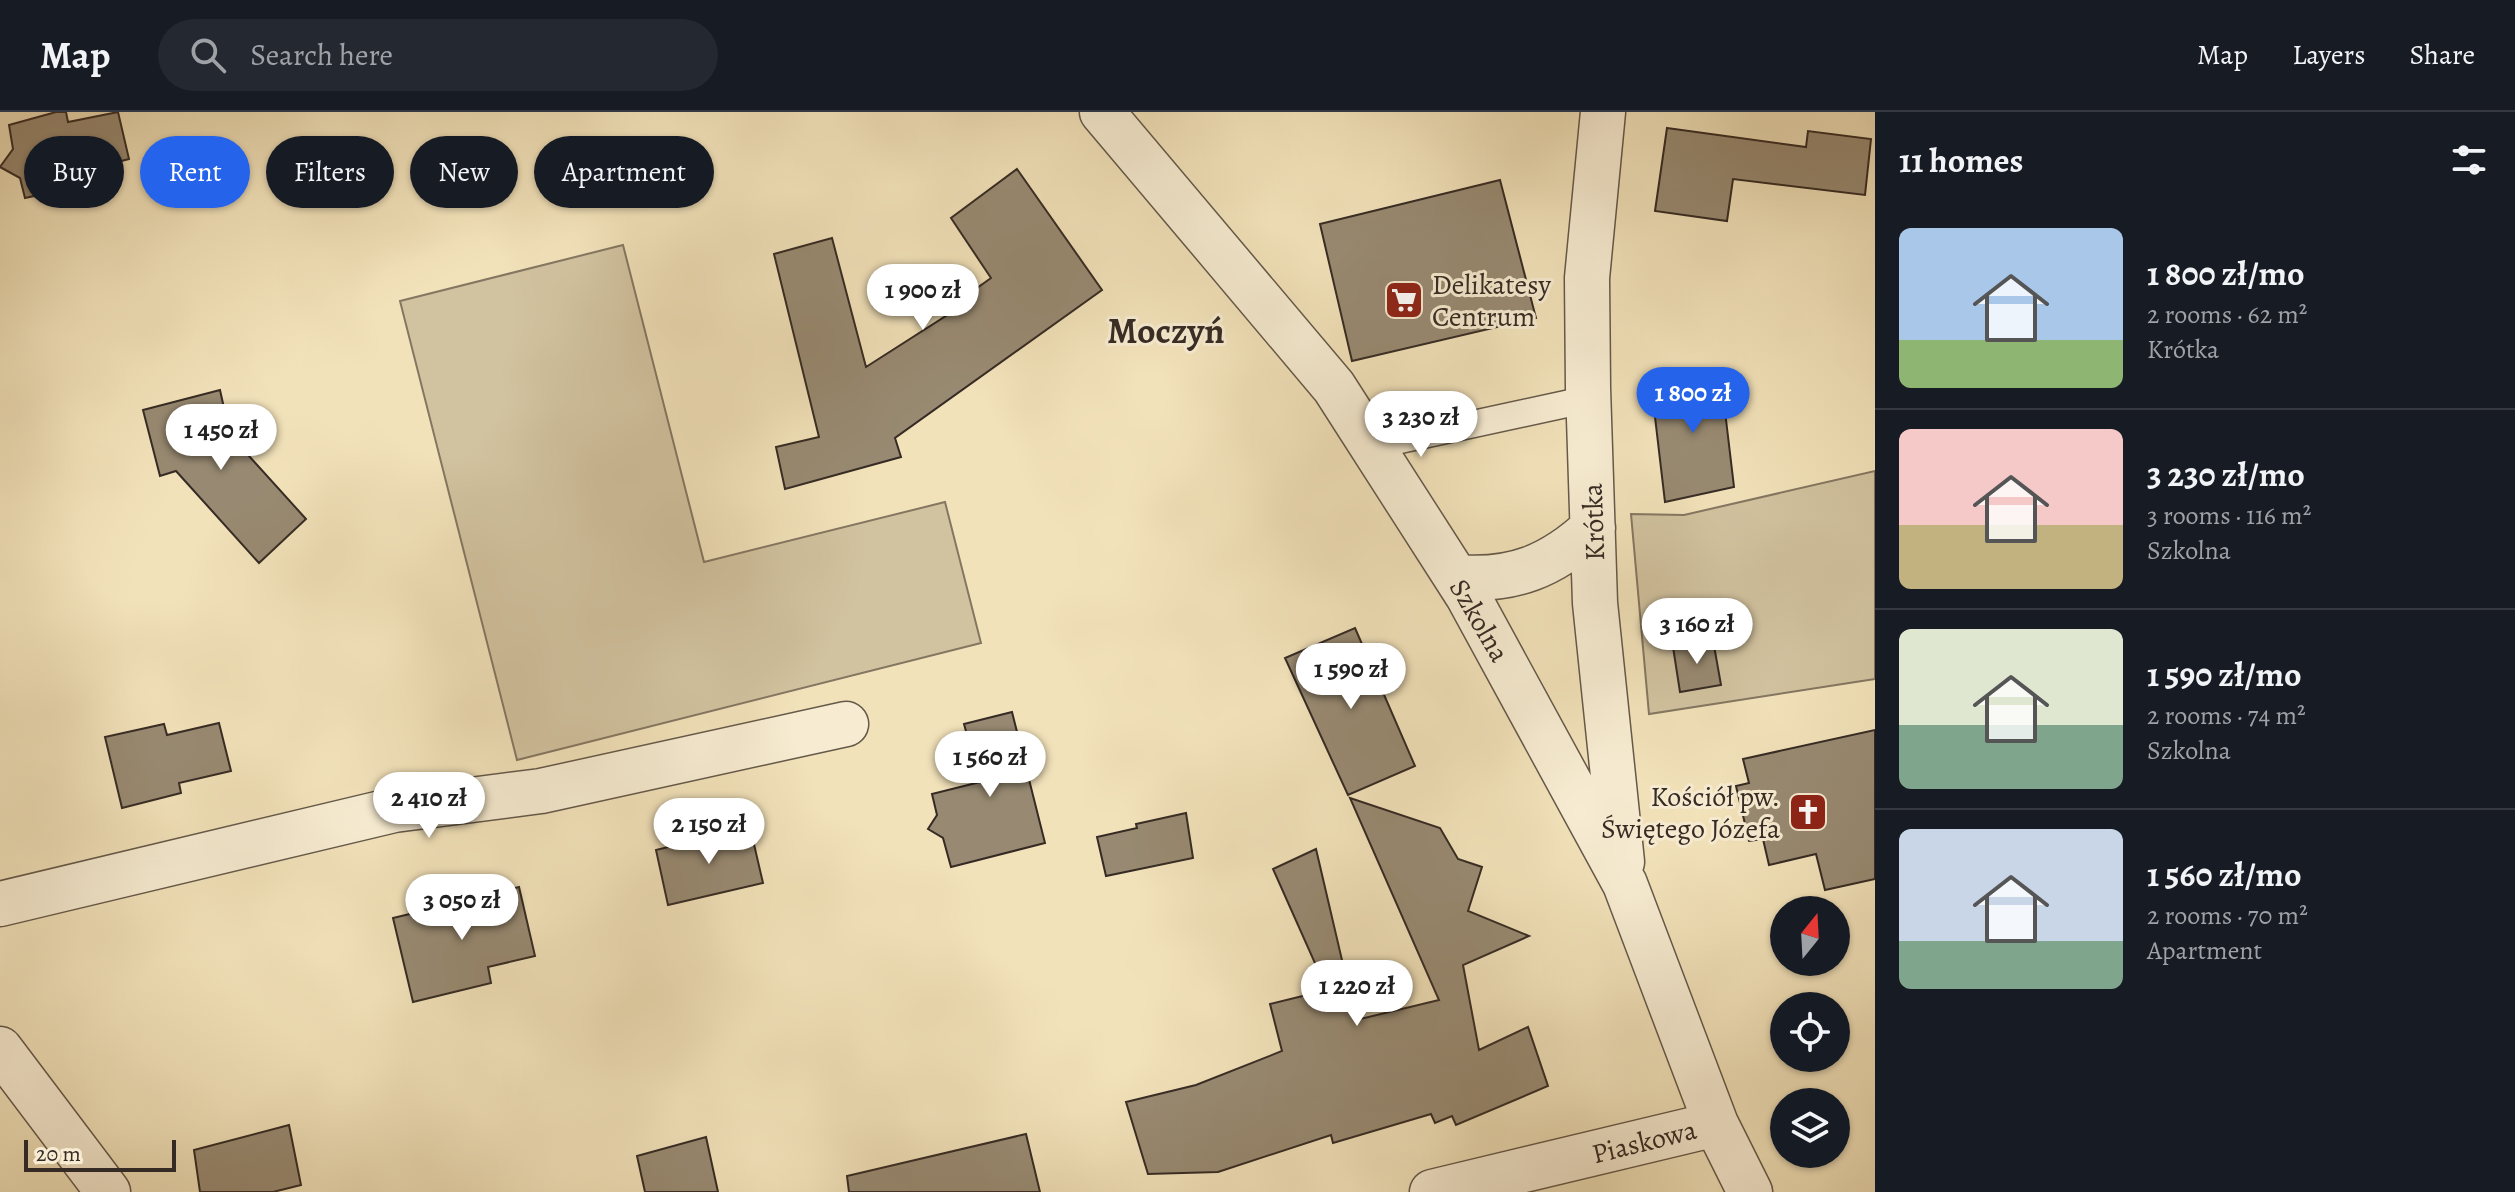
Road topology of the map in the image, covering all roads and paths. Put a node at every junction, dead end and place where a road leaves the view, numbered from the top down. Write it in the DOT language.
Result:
graph roads {
  1 [pos="1102,112"];
  2 [pos="1603,112"];
  3 [pos="1589,399"];
  4 [pos="1372,446"];
  5 [pos="1593,528"];
  6 [pos="1456,577"];
  7 [pos="846,724"];
  8 [pos="1625,884"];
  9 [pos="0,904"];
  10 [pos="0,1049"];
  11 [pos="1716,1124"];
  12 [pos="108,1192"];
  13 [pos="1432,1192"];
  14 [pos="1750,1192"];
  1 -- 4 [label="street, Szkolna"];
  2 -- 3 [label="street, Krótka"];
  3 -- 4 [label="lane"];
  3 -- 5 [label="street, Krótka"];
  4 -- 6 [label="street, Szkolna"];
  5 -- 6 [label="street"];
  5 -- 8 [label="street, Krótka"];
  6 -- 8 [label="street, Szkolna"];
  7 -- 9 [label="street"];
  8 -- 11 [label="street, Szkolna"];
  10 -- 12 [label="street"];
  11 -- 13 [label="street, Piaskowa"];
  11 -- 14 [label="street, Szkolna"];
}
